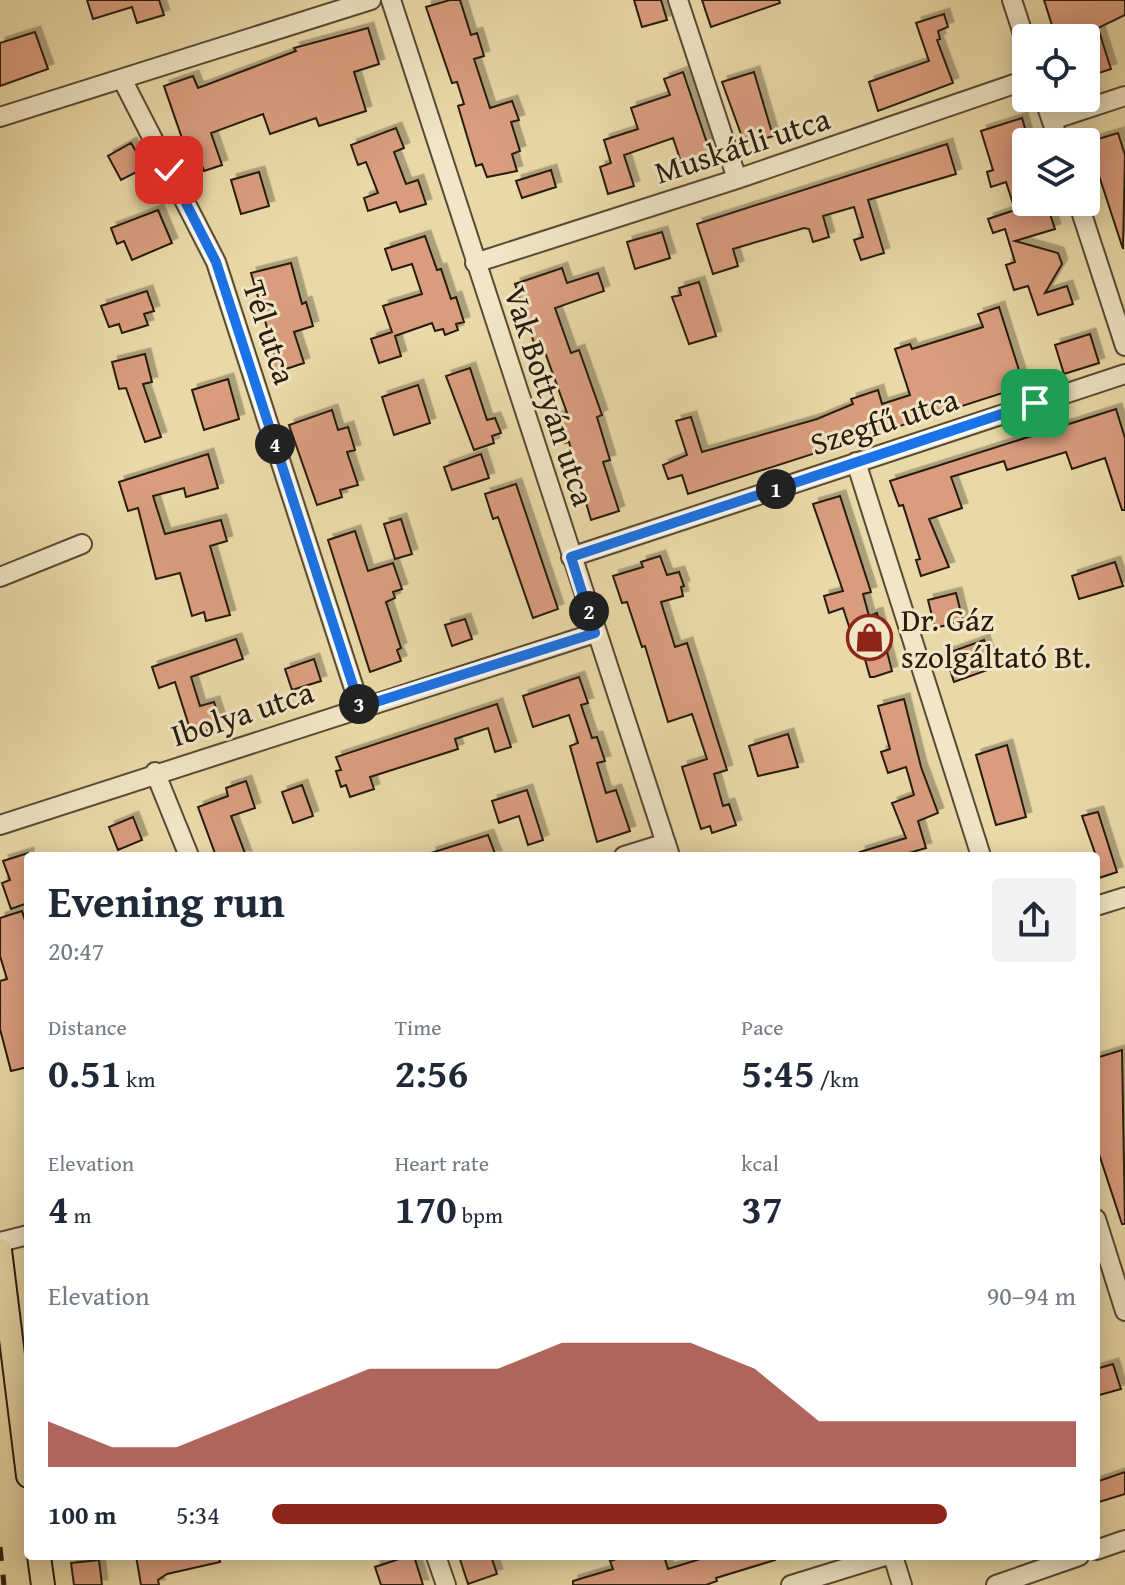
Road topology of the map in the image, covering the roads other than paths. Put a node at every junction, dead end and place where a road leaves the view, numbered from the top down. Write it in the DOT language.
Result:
graph roads {
  1 [pos="371,0"];
  2 [pos="391,0"];
  3 [pos="678,0"];
  4 [pos="1012,0"];
  5 [pos="1020,24"];
  6 [pos="122,79"];
  7 [pos="1012,85"];
  8 [pos="1125,96"];
  9 [pos="1049,112"];
  10 [pos="0,117"];
  11 [pos="1052,120"];
  12 [pos="1055,128"];
  13 [pos="737,179"];
  14 [pos="1083,216"];
  15 [pos="475,263"];
  16 [pos="1125,346"];
  17 [pos="1125,374"];
  18 [pos="856,462"];
  19 [pos="82,544"];
  20 [pos="571,557"];
  21 [pos="0,577"];
  22 [pos="595,633"];
  23 [pos="360,707"];
  24 [pos="155,772"];
  25 [pos="0,825"];
  26 [pos="668,849"];
  27 [pos="187,852"];
  28 [pos="980,852"];
  29 [pos="1125,897"];
  30 [pos="1100,905"];
  31 [pos="1100,1232"];
  32 [pos="24,1236"];
  33 [pos="0,1242"];
  34 [pos="0,1250"];
  35 [pos="1125,1311"];
  36 [pos="24,1444"];
  37 [pos="1125,1540"];
  38 [pos="1100,1549"];
  39 [pos="40,1560"];
  40 [pos="437,1560"];
  41 [pos="872,1560"];
  42 [pos="894,1560"];
  43 [pos="1068,1560"];
  44 [pos="43,1585"];
  45 [pos="446,1585"];
  46 [pos="791,1585"];
  47 [pos="902,1585"];
  48 [pos="996,1585"];
  1 -- 6 [label="street"];
  2 -- 15 [label="street, Vak Bottyán utca"];
  3 -- 13 [label="street"];
  4 -- 5 [label="street"];
  6 -- 10 [label="street"];
  6 -- 23 [label="street, Tél utca"];
  7 -- 13 [label="street, Muskátli utca"];
  8 -- 11 [label="street"];
  9 -- 11 [label="street"];
  11 -- 12 [label="street"];
  13 -- 15 [label="street, Muskátli utca"];
  14 -- 16 [label="street"];
  15 -- 20 [label="street, Vak Bottyán utca"];
  17 -- 18 [label="street, Szegfű utca"];
  18 -- 20 [label="street, Szegfű utca"];
  18 -- 28 [label="street"];
  19 -- 21 [label="street"];
  20 -- 22 [label="street, Vak Bottyán utca"];
  22 -- 23 [label="street, Ibolya utca"];
  22 -- 26 [label="street, Vak Bottyán utca"];
  23 -- 24 [label="street, Ibolya utca"];
  24 -- 25 [label="street, Ibolya utca"];
  24 -- 27 [label="street"];
  29 -- 30 [label="street"];
  31 -- 35 [label="street"];
  32 -- 33 [label="street"];
  34 -- 36 [label="main road"];
  37 -- 38 [label="street"];
  39 -- 44 [label="main road"];
  40 -- 45 [label="street"];
  41 -- 46 [label="street"];
  42 -- 47 [label="street"];
  43 -- 48 [label="street"];
}
